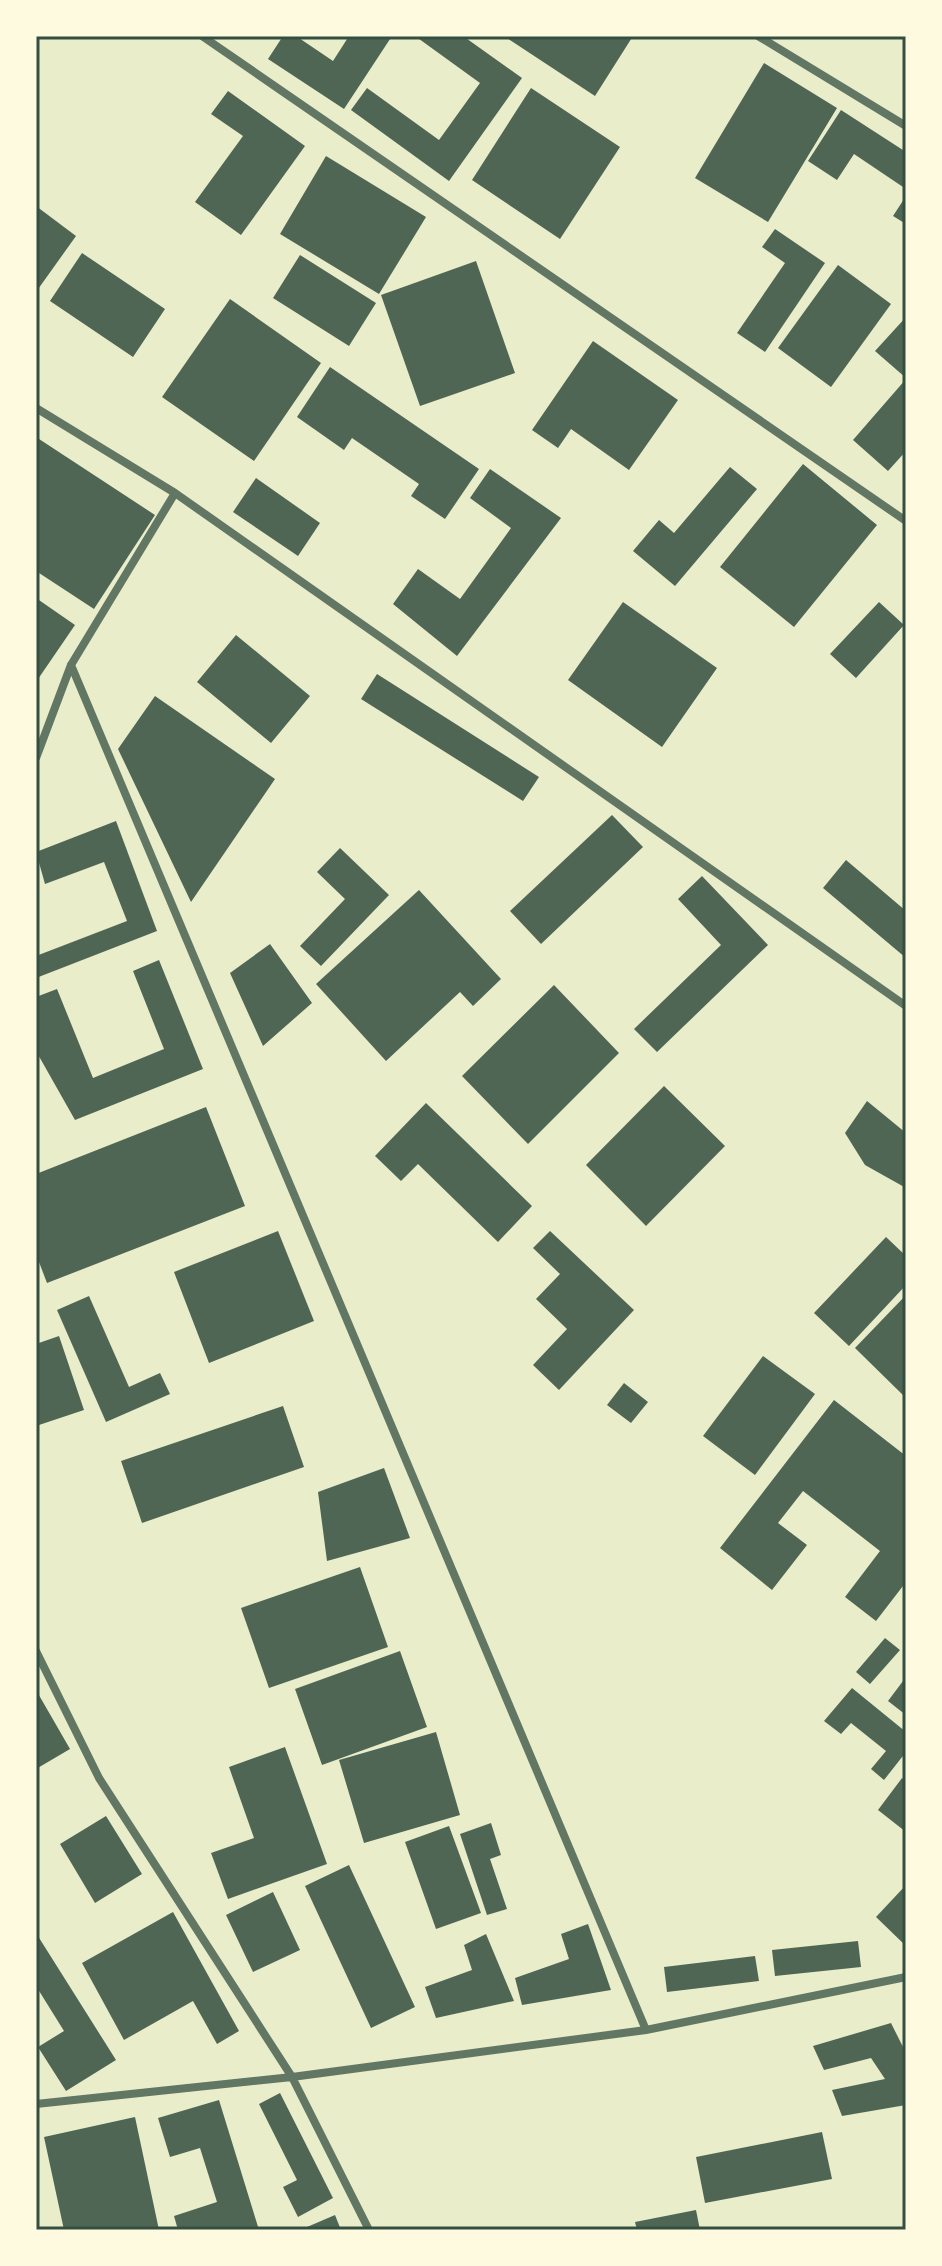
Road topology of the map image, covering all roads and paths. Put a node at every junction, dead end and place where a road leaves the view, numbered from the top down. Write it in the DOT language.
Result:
graph roads {
  1 [pos="202,36"];
  2 [pos="758,36"];
  3 [pos="906,126"];
  4 [pos="36,408"];
  5 [pos="175,493"];
  6 [pos="906,521"];
  7 [pos="71,665"];
  8 [pos="36,758"];
  9 [pos="906,1006"];
  10 [pos="36,1651"];
  11 [pos="906,1977"];
  12 [pos="646,2030"];
  13 [pos="292,2077"];
  14 [pos="36,2104"];
  15 [pos="369,2230"];
  1 -- 6 [label="street"];
  2 -- 3 [label="street"];
  4 -- 5 [label="street"];
  5 -- 7 [label="street"];
  5 -- 9 [label="street"];
  7 -- 8 [label="street"];
  7 -- 12 [label="street"];
  10 -- 13 [label="street"];
  11 -- 12 [label="street"];
  12 -- 13 [label="street"];
  13 -- 14 [label="street"];
  13 -- 15 [label="street"];
}
